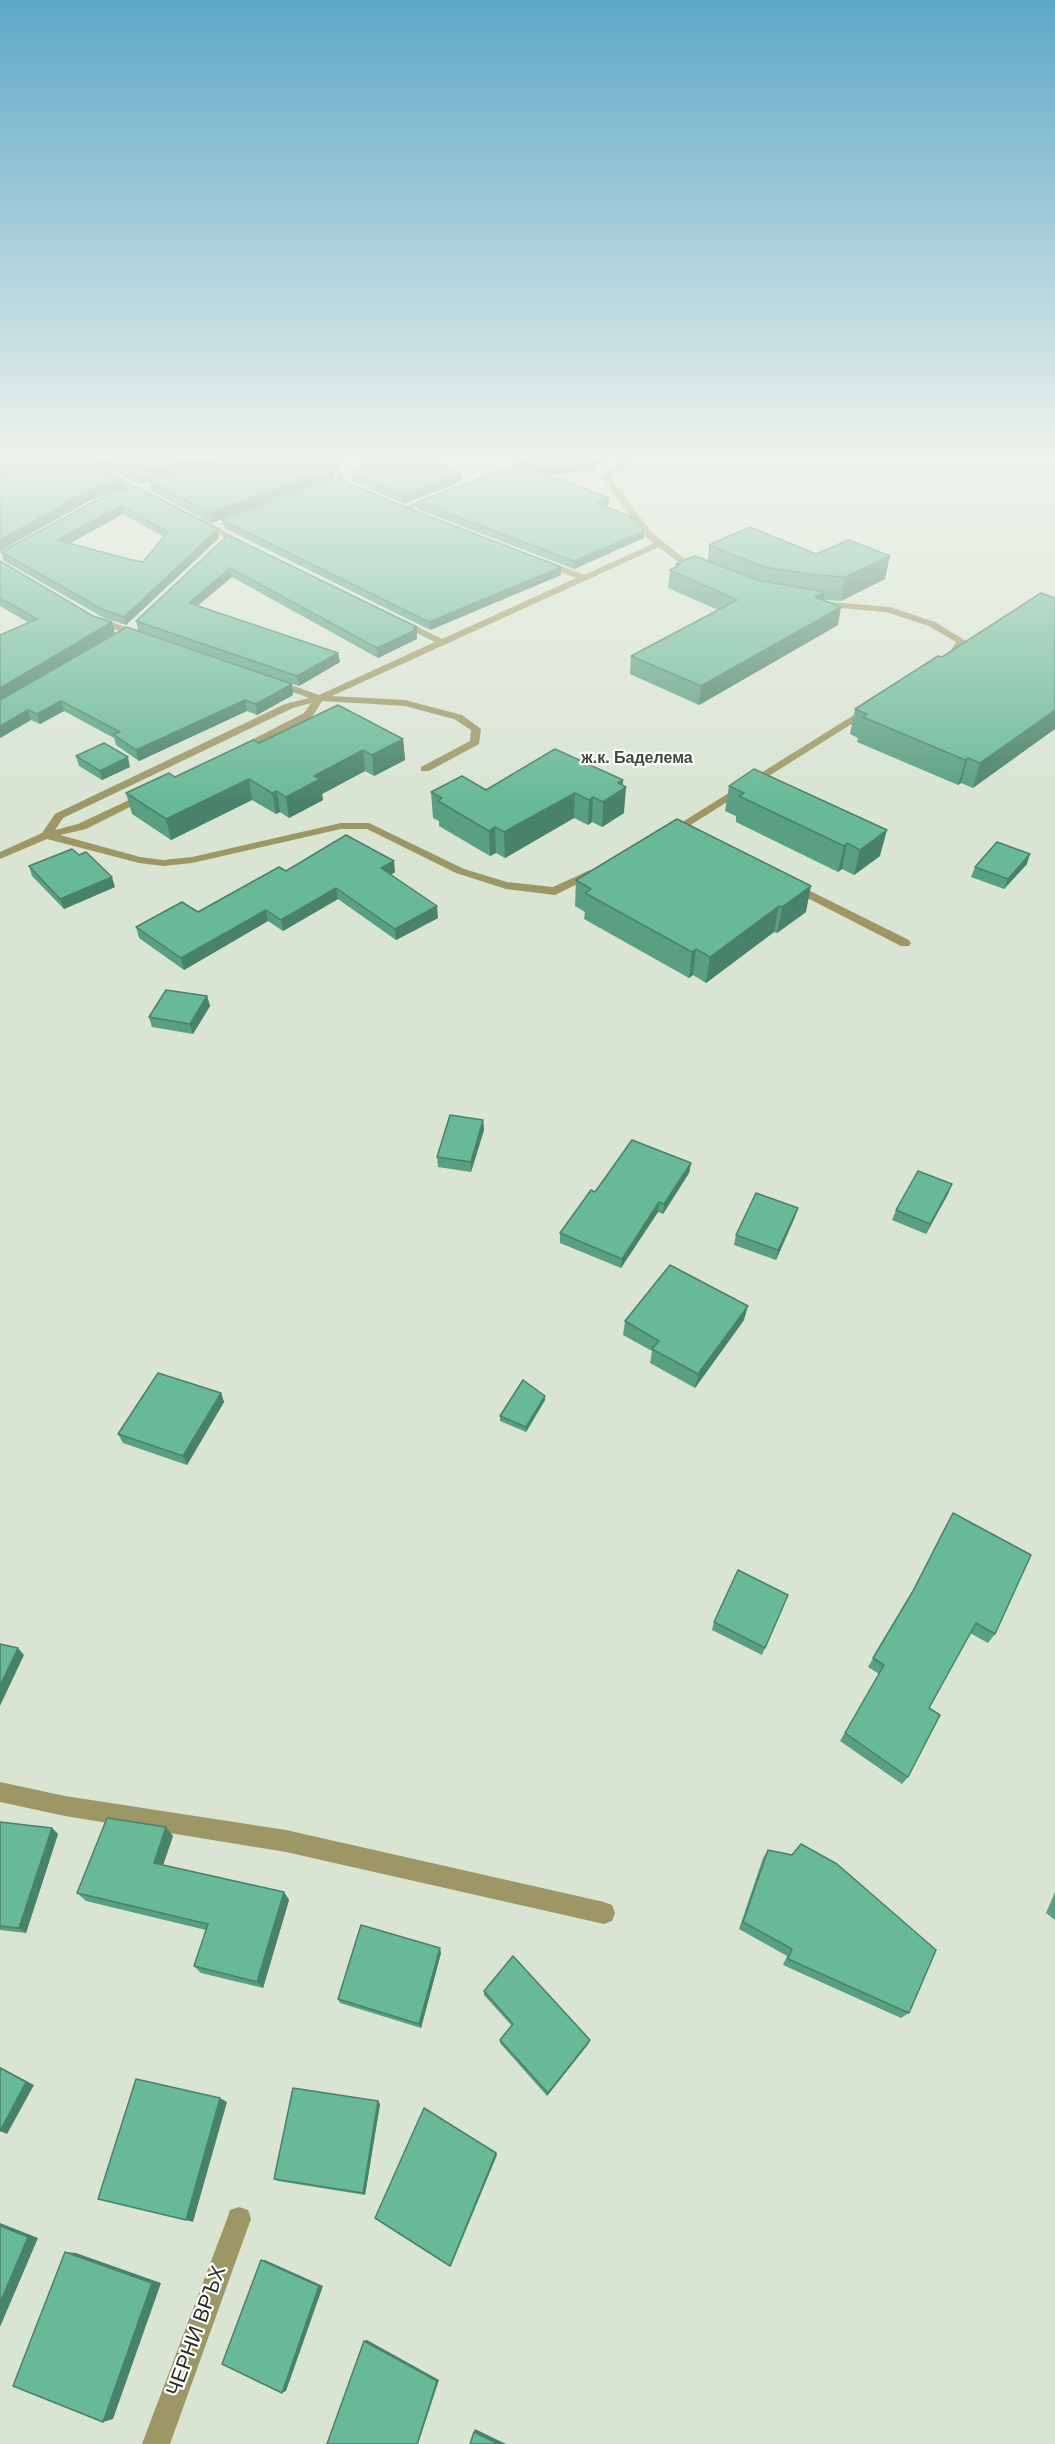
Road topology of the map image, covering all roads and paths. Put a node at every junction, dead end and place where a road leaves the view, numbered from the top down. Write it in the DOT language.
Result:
graph roads {
  1 [pos="571,573"];
  2 [pos="595,573"];
  3 [pos="584,578"];
  4 [pos="811,604"];
  5 [pos="90,616"];
  6 [pos="389,616"];
  7 [pos="137,623"];
  8 [pos="129,631"];
  9 [pos="119,637"];
  10 [pos="151,639"];
  11 [pos="442,642"];
  12 [pos="934,668"];
  13 [pos="263,678"];
  14 [pos="320,698"];
  15 [pos="877,704"];
  16 [pos="222,758"];
  17 [pos="425,770"];
  18 [pos="158,790"];
  19 [pos="46,835"];
  20 [pos="660,838"];
  21 [pos="0,856"];
  22 [pos="603,867"];
  23 [pos="782,881"];
  24 [pos="905,943"];
  25 [pos="0,1792"];
  26 [pos="604,1913"];
  27 [pos="239,2219"];
  28 [pos="156,2444"];
  1 -- 3 [label="street"];
  2 -- 3 [label="street"];
  3 -- 11 [label="street"];
  4 -- 12 [label="street"];
  5 -- 8 [label="street"];
  6 -- 11 [label="street"];
  7 -- 8 [label="street"];
  8 -- 9 [label="street"];
  8 -- 10 [label="street"];
  11 -- 14 [label="street"];
  13 -- 14 [label="street"];
  14 -- 16 [label="street"];
  14 -- 17 [label="street"];
  14 -- 19 [label="street"];
  15 -- 20 [label="street"];
  18 -- 19 [label="street"];
  19 -- 21 [label="street"];
  19 -- 22 [label="street"];
  23 -- 24 [label="street"];
  25 -- 26 [label="street"];
  27 -- 28 [label="street, ЧЕРНИ ВРЪХ"];
}
